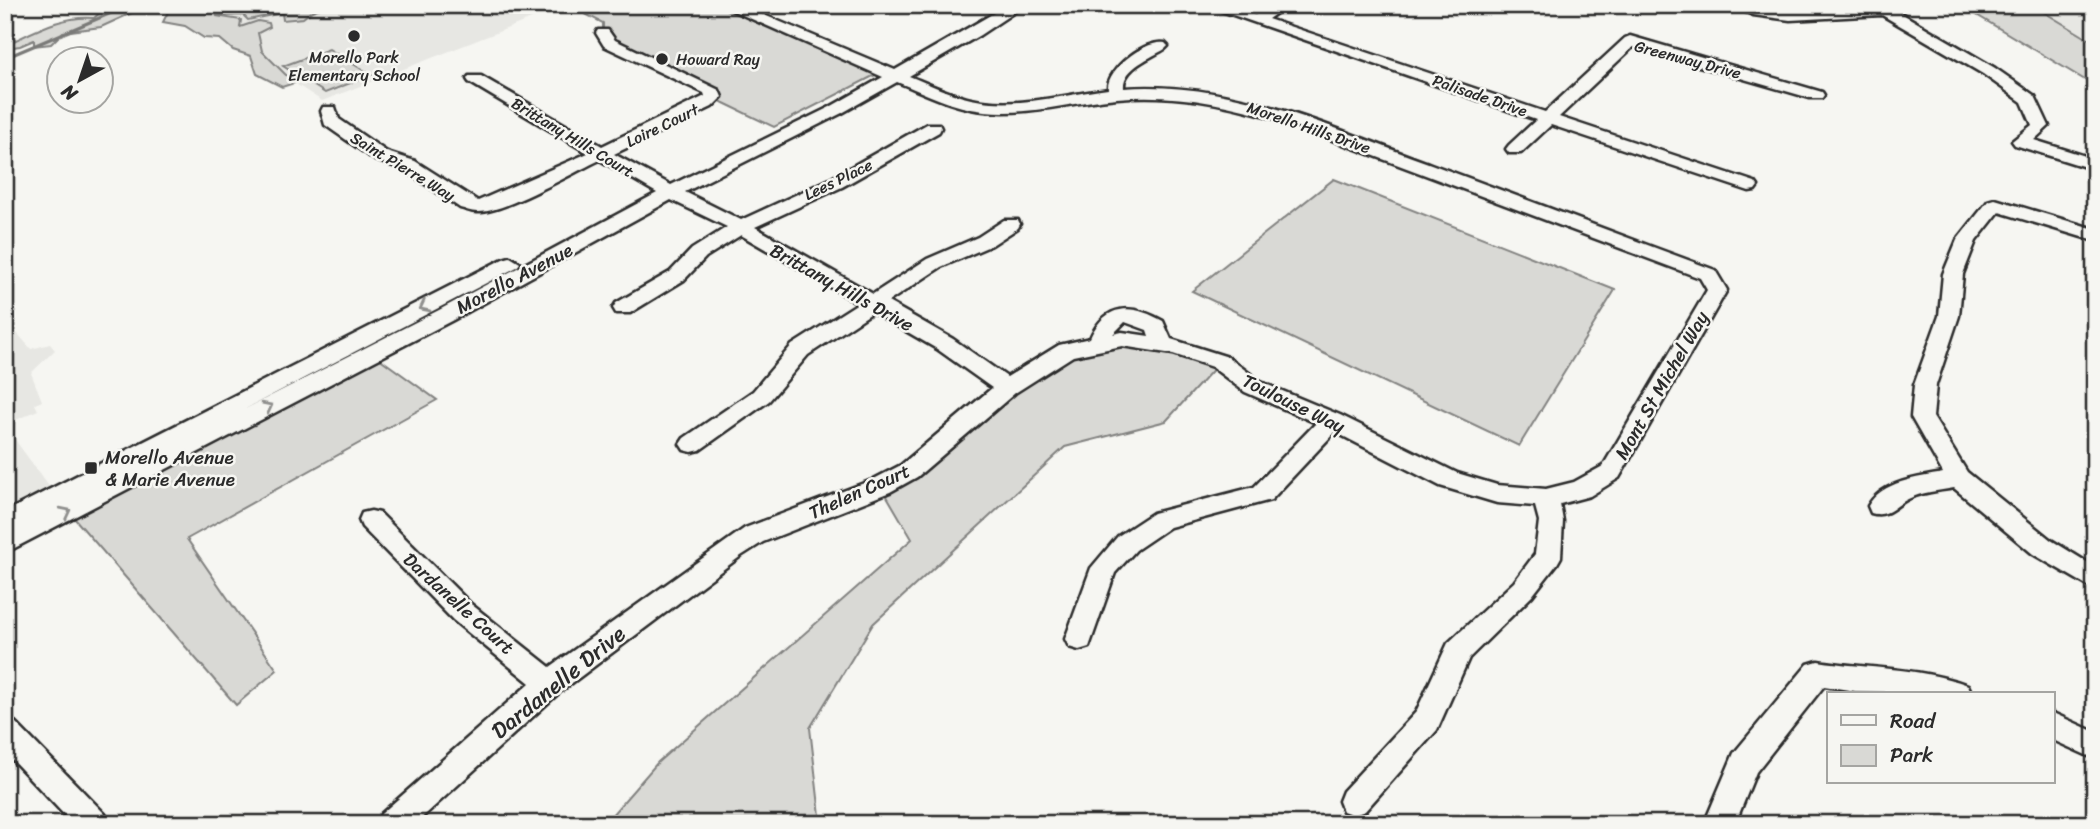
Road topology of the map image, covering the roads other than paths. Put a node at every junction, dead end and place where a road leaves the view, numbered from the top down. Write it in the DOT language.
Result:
graph roads {
  1 [pos="727,5"];
  2 [pos="1003,5"];
  3 [pos="1018,5"];
  4 [pos="1211,5"];
  5 [pos="1281,5"];
  6 [pos="1735,5"];
  7 [pos="1880,8"];
  8 [pos="1257,20"];
  9 [pos="603,33"];
  10 [pos="1160,46"];
  11 [pos="889,74"];
  12 [pos="475,79"];
  13 [pos="1116,93"];
  14 [pos="1816,94"];
  15 [pos="329,111"];
  16 [pos="1547,118"];
  17 [pos="933,128"];
  18 [pos="1515,149"];
  19 [pos="602,155"];
  20 [pos="2095,165"];
  21 [pos="1749,186"];
  22 [pos="666,189"];
  23 [pos="1010,223"];
  24 [pos="741,227"];
  25 [pos="2095,235"];
  26 [pos="1708,274"];
  27 [pos="871,303"];
  28 [pos="623,307"];
  29 [pos="1007,388"];
  30 [pos="1332,421"];
  31 [pos="692,444"];
  32 [pos="1958,478"];
  33 [pos="1546,498"];
  34 [pos="1880,506"];
  35 [pos="371,520"];
  36 [pos="5,523"];
  37 [pos="5,544"];
  38 [pos="732,549"];
  39 [pos="2095,580"];
  40 [pos="1079,639"];
  41 [pos="550,683"];
  42 [pos="1950,692"];
  43 [pos="2054,726"];
  44 [pos="5,731"];
  45 [pos="2095,746"];
  46 [pos="1354,801"];
  47 [pos="94,824"];
  48 [pos="392,824"];
  49 [pos="1719,824"];
  1 -- 11 [label="street, Morello Hills Drive"];
  2 -- 11 [label="street, Morello Avenue"];
  3 -- 11 [label="street, Morello Avenue"];
  4 -- 8 [label="street, Palisade Drive"];
  5 -- 8 [label="street"];
  6 -- 7 [label="street"];
  7 -- 20 [label="street"];
  8 -- 16 [label="street, Palisade Drive"];
  9 -- 19 [label="street, Loire Court"];
  10 -- 13 [label="street"];
  11 -- 13 [label="street, Morello Hills Drive"];
  11 -- 22 [label="street, Morello Avenue"];
  12 -- 19 [label="street, Brittany Hills Court"];
  13 -- 26 [label="street, Morello Hills Drive"];
  14 -- 16 [label="street, Greenway Drive"];
  15 -- 19 [label="street, Saint Pierre Way"];
  16 -- 18 [label="street, Greenway Drive"];
  16 -- 21 [label="street, Palisade Drive"];
  17 -- 24 [label="street, Lees Place"];
  19 -- 22 [label="street, Brittany Hills Court"];
  22 -- 24 [label="street, Brittany Hills Drive"];
  22 -- 36 [label="street, Morello Avenue, one-way"];
  37 -- 22 [label="street, Morello Avenue, one-way"];
  23 -- 27 [label="street"];
  24 -- 27 [label="street, Brittany Hills Drive"];
  24 -- 28 [label="street"];
  25 -- 32 [label="street"];
  26 -- 33 [label="street, Mont St Michel Way"];
  27 -- 29 [label="street, Brittany Hills Drive"];
  27 -- 31 [label="street"];
  29 -- 30 [label="street, Toulouse Way"];
  29 -- 38 [label="street, Thelen Court"];
  30 -- 33 [label="street, Toulouse Way"];
  30 -- 40 [label="street"];
  32 -- 34 [label="street"];
  32 -- 39 [label="street"];
  33 -- 46 [label="street"];
  35 -- 41 [label="street, Dardanelle Court"];
  38 -- 41 [label="street, Dardanelle Drive"];
  41 -- 48 [label="street, Dardanelle Drive"];
  42 -- 49 [label="street"];
  43 -- 45 [label="street"];
  44 -- 47 [label="street"];
}
